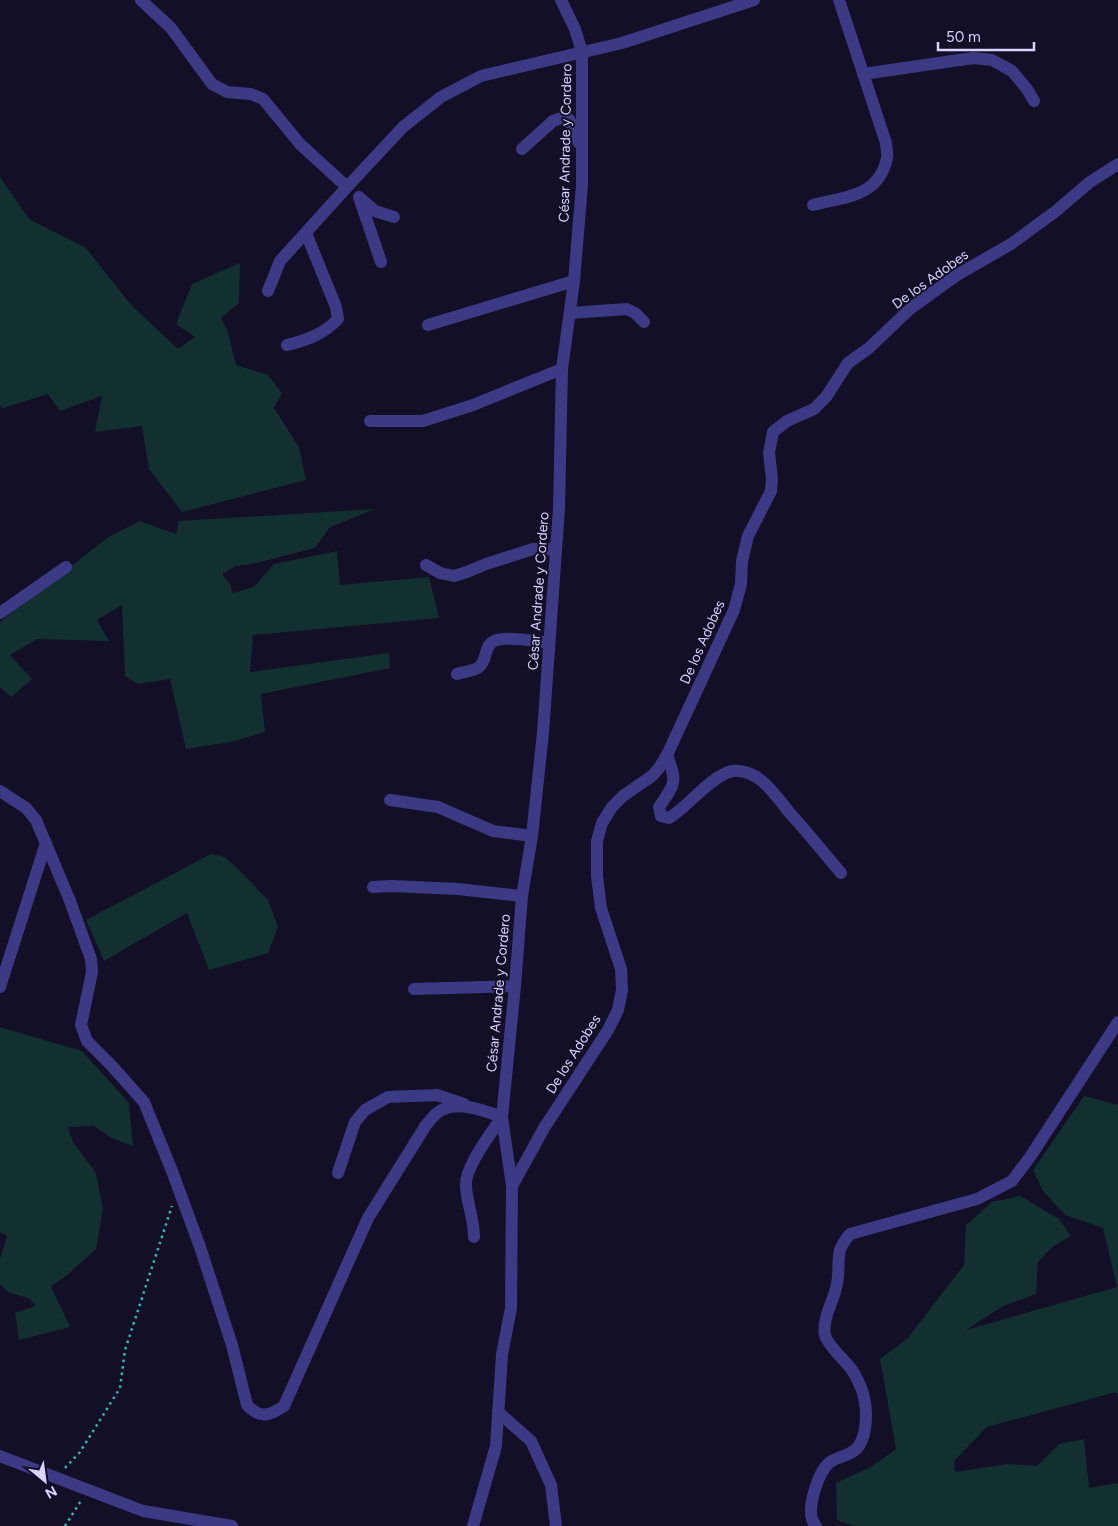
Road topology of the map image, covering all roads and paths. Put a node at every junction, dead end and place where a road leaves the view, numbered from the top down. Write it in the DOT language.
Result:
graph roads {
  1 [pos="141,0"];
  2 [pos="561,0"];
  3 [pos="754,0"];
  4 [pos="839,0"];
  5 [pos="582,52"];
  6 [pos="863,74"];
  7 [pos="1034,101"];
  8 [pos="522,149"];
  9 [pos="582,150"];
  10 [pos="1118,164"];
  11 [pos="351,183"];
  12 [pos="359,197"];
  13 [pos="813,205"];
  14 [pos="394,217"];
  15 [pos="306,234"];
  16 [pos="381,262"];
  17 [pos="574,281"];
  18 [pos="268,290"];
  19 [pos="570,312"];
  20 [pos="644,322"];
  21 [pos="428,325"];
  22 [pos="287,345"];
  23 [pos="562,368"];
  24 [pos="370,421"];
  25 [pos="556,549"];
  26 [pos="426,565"];
  27 [pos="66,567"];
  28 [pos="0,613"];
  29 [pos="550,642"];
  30 [pos="457,674"];
  31 [pos="667,755"];
  32 [pos="0,791"];
  33 [pos="390,800"];
  34 [pos="532,836"];
  35 [pos="46,843"];
  36 [pos="841,873"];
  37 [pos="373,887"];
  38 [pos="522,896"];
  39 [pos="515,986"];
  40 [pos="0,987"];
  41 [pos="414,989"];
  42 [pos="1118,1022"];
  43 [pos="476,1108"];
  44 [pos="502,1117"];
  45 [pos="338,1174"];
  46 [pos="512,1186"];
  47 [pos="178,1188"];
  48 [pos="474,1236"];
  49 [pos="498,1412"];
  50 [pos="0,1456"];
  51 [pos="56,1478"];
  52 [pos="88,1490"];
  53 [pos="65,1526"];
  54 [pos="232,1526"];
  55 [pos="473,1526"];
  56 [pos="556,1526"];
  57 [pos="816,1526"];
  1 -- 11 [label="street"];
  2 -- 5 [label="street, César Andrade y Cordero"];
  3 -- 5 [label="street"];
  4 -- 6 [label="street"];
  5 -- 9 [label="street, César Andrade y Cordero"];
  5 -- 11 [label="street"];
  6 -- 7 [label="street"];
  6 -- 13 [label="street"];
  8 -- 9 [label="street"];
  9 -- 17 [label="street, César Andrade y Cordero"];
  10 -- 31 [label="street, De los Adobes"];
  11 -- 12 [label="street"];
  11 -- 15 [label="street"];
  12 -- 14 [label="street"];
  12 -- 16 [label="street"];
  15 -- 18 [label="street"];
  15 -- 22 [label="street"];
  17 -- 19 [label="street, César Andrade y Cordero"];
  17 -- 21 [label="street"];
  19 -- 20 [label="street"];
  19 -- 23 [label="street, César Andrade y Cordero"];
  23 -- 24 [label="street"];
  23 -- 25 [label="street, César Andrade y Cordero"];
  25 -- 26 [label="street"];
  25 -- 29 [label="street, César Andrade y Cordero"];
  27 -- 28 [label="street"];
  29 -- 30 [label="street"];
  29 -- 34 [label="street, César Andrade y Cordero"];
  31 -- 36 [label="street"];
  31 -- 46 [label="street, De los Adobes"];
  32 -- 35 [label="street"];
  33 -- 34 [label="street"];
  34 -- 38 [label="street, César Andrade y Cordero"];
  35 -- 40 [label="street"];
  35 -- 47 [label="street"];
  37 -- 38 [label="street"];
  38 -- 39 [label="street, César Andrade y Cordero"];
  39 -- 41 [label="street"];
  39 -- 44 [label="street, César Andrade y Cordero"];
  42 -- 57 [label="street"];
  43 -- 44 [label="street"];
  43 -- 45 [label="street"];
  43 -- 47 [label="street"];
  44 -- 46 [label="street, César Andrade y Cordero"];
  44 -- 48 [label="street"];
  46 -- 49 [label="street, César Andrade y Cordero"];
  47 -- 51 [label="path"];
  49 -- 55 [label="street, César Andrade y Cordero"];
  49 -- 56 [label="street"];
  50 -- 51 [label="street"];
  51 -- 52 [label="street"];
  52 -- 53 [label="path"];
  52 -- 54 [label="street"];
}
